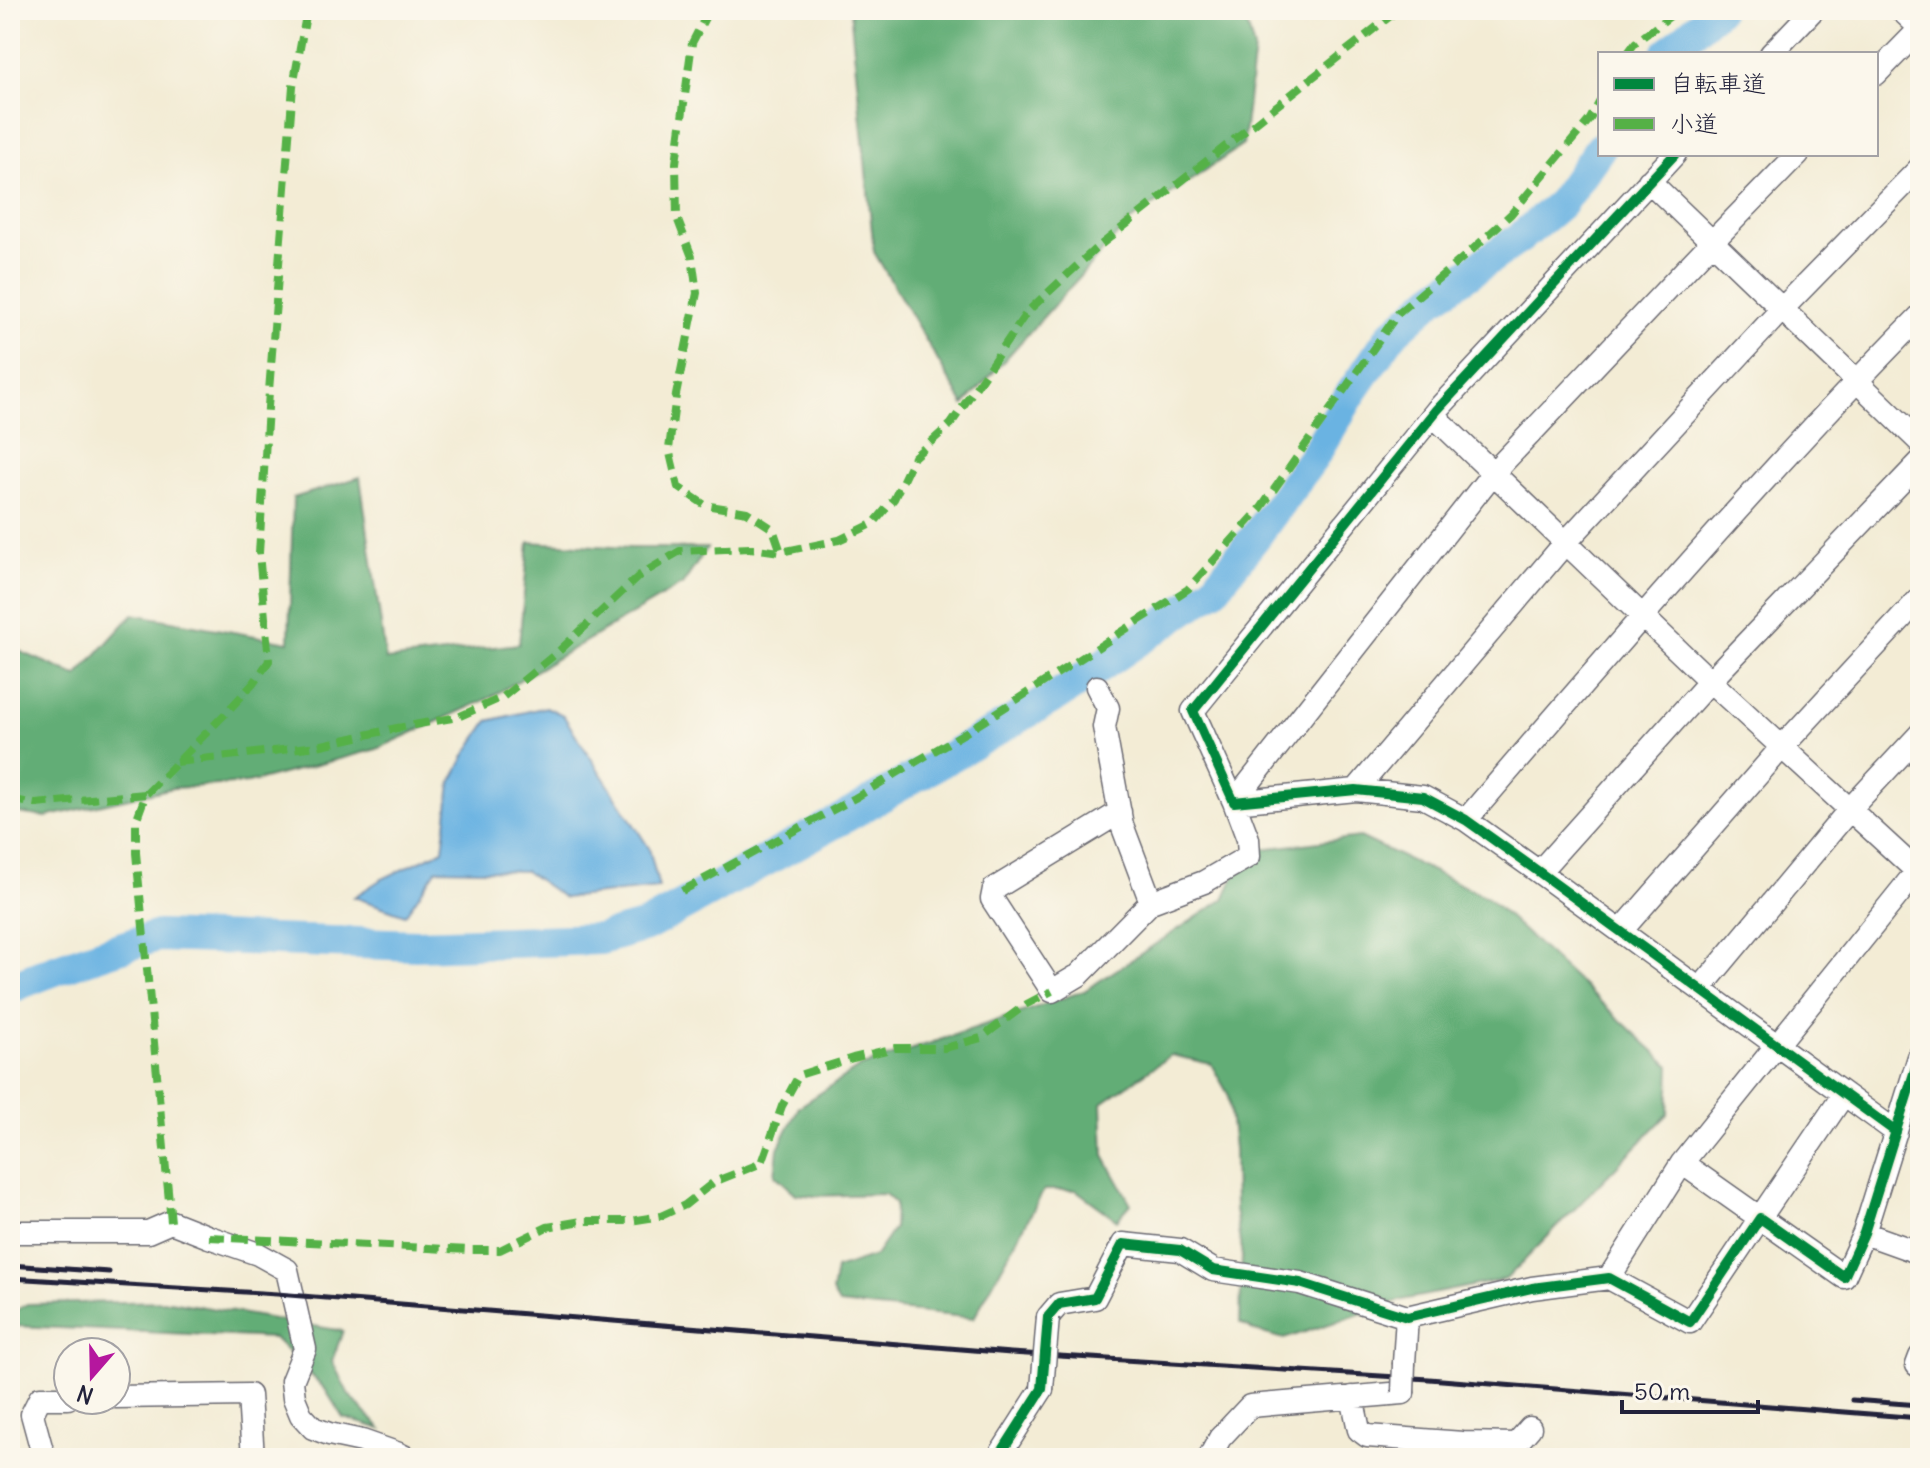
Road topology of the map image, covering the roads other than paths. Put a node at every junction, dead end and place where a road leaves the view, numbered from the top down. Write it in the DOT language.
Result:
graph roads {
  1 [pos="1813,10"];
  2 [pos="1901,10"];
  3 [pos="1920,29"];
  4 [pos="1773,52"];
  5 [pos="1878,72"];
  6 [pos="1673,156"];
  7 [pos="1796,156"];
  8 [pos="1920,168"];
  9 [pos="1649,181"];
  10 [pos="1712,242"];
  11 [pos="1782,309"];
  12 [pos="1920,316"];
  13 [pos="1856,381"];
  14 [pos="1437,410"];
  15 [pos="1920,442"];
  16 [pos="1920,462"];
  17 [pos="1493,473"];
  18 [pos="1566,542"];
  19 [pos="1920,598"];
  20 [pos="1643,615"];
  21 [pos="1710,681"];
  22 [pos="1097,687"];
  23 [pos="1920,734"];
  24 [pos="1782,747"];
  25 [pos="1356,790"];
  26 [pos="1234,802"];
  27 [pos="1850,809"];
  28 [pos="1120,812"];
  29 [pos="1466,820"];
  30 [pos="1539,872"];
  31 [pos="1918,872"];
  32 [pos="1151,902"];
  33 [pos="1621,931"];
  34 [pos="1700,989"];
  35 [pos="1777,1045"];
  36 [pos="1920,1054"];
  37 [pos="1844,1094"];
  38 [pos="1896,1132"];
  39 [pos="1682,1163"];
  40 [pos="1760,1218"];
  41 [pos="10,1232"];
  42 [pos="1864,1233"];
  43 [pos="1920,1253"];
  44 [pos="1609,1278"];
  45 [pos="1407,1317"];
  46 [pos="1920,1357"];
  47 [pos="1920,1365"];
  48 [pos="132,1397"];
  49 [pos="1352,1397"];
  50 [pos="52,1398"];
  51 [pos="1530,1428"];
  52 [pos="1463,1451"];
  53 [pos="399,1457"];
  54 [pos="44,1458"];
  55 [pos="253,1458"];
  56 [pos="998,1458"];
  57 [pos="1209,1458"];
  1 -- 4 [label="street"];
  2 -- 3 [label="street"];
  3 -- 5 [label="street"];
  6 -- 9 [label="street"];
  7 -- 10 [label="street"];
  8 -- 11 [label="street"];
  9 -- 10 [label="street"];
  9 -- 14 [label="street"];
  10 -- 11 [label="street"];
  10 -- 17 [label="street"];
  11 -- 13 [label="street"];
  11 -- 18 [label="street"];
  12 -- 13 [label="street"];
  13 -- 15 [label="street"];
  13 -- 20 [label="street"];
  14 -- 17 [label="street"];
  14 -- 26 [label="street"];
  16 -- 21 [label="street"];
  17 -- 18 [label="street"];
  17 -- 26 [label="street"];
  18 -- 20 [label="street"];
  18 -- 25 [label="street"];
  19 -- 24 [label="street"];
  20 -- 21 [label="street"];
  20 -- 29 [label="street"];
  21 -- 24 [label="street"];
  21 -- 30 [label="street"];
  22 -- 28 [label="street"];
  23 -- 27 [label="street"];
  24 -- 27 [label="street"];
  24 -- 33 [label="street"];
  25 -- 26 [label="street"];
  25 -- 29 [label="street"];
  26 -- 32 [label="street"];
  27 -- 31 [label="street"];
  27 -- 34 [label="street"];
  28 -- 32 [label="street"];
  28 -- 32 [label="street"];
  29 -- 30 [label="street"];
  30 -- 33 [label="street"];
  31 -- 35 [label="street"];
  33 -- 34 [label="street"];
  34 -- 35 [label="street"];
  35 -- 37 [label="street"];
  35 -- 39 [label="street"];
  36 -- 38 [label="street"];
  37 -- 38 [label="street"];
  37 -- 40 [label="street"];
  38 -- 42 [label="street"];
  39 -- 40 [label="street"];
  39 -- 44 [label="street"];
  40 -- 42 [label="street"];
  40 -- 44 [label="street"];
  41 -- 53 [label="street"];
  42 -- 43 [label="street"];
  44 -- 45 [label="street"];
  45 -- 49 [label="street, bridge"];
  45 -- 56 [label="street, bridge"];
  46 -- 47 [label="street"];
  48 -- 55 [label="street"];
  49 -- 52 [label="street"];
  49 -- 57 [label="street"];
  50 -- 54 [label="street"];
  51 -- 52 [label="street"];
}
